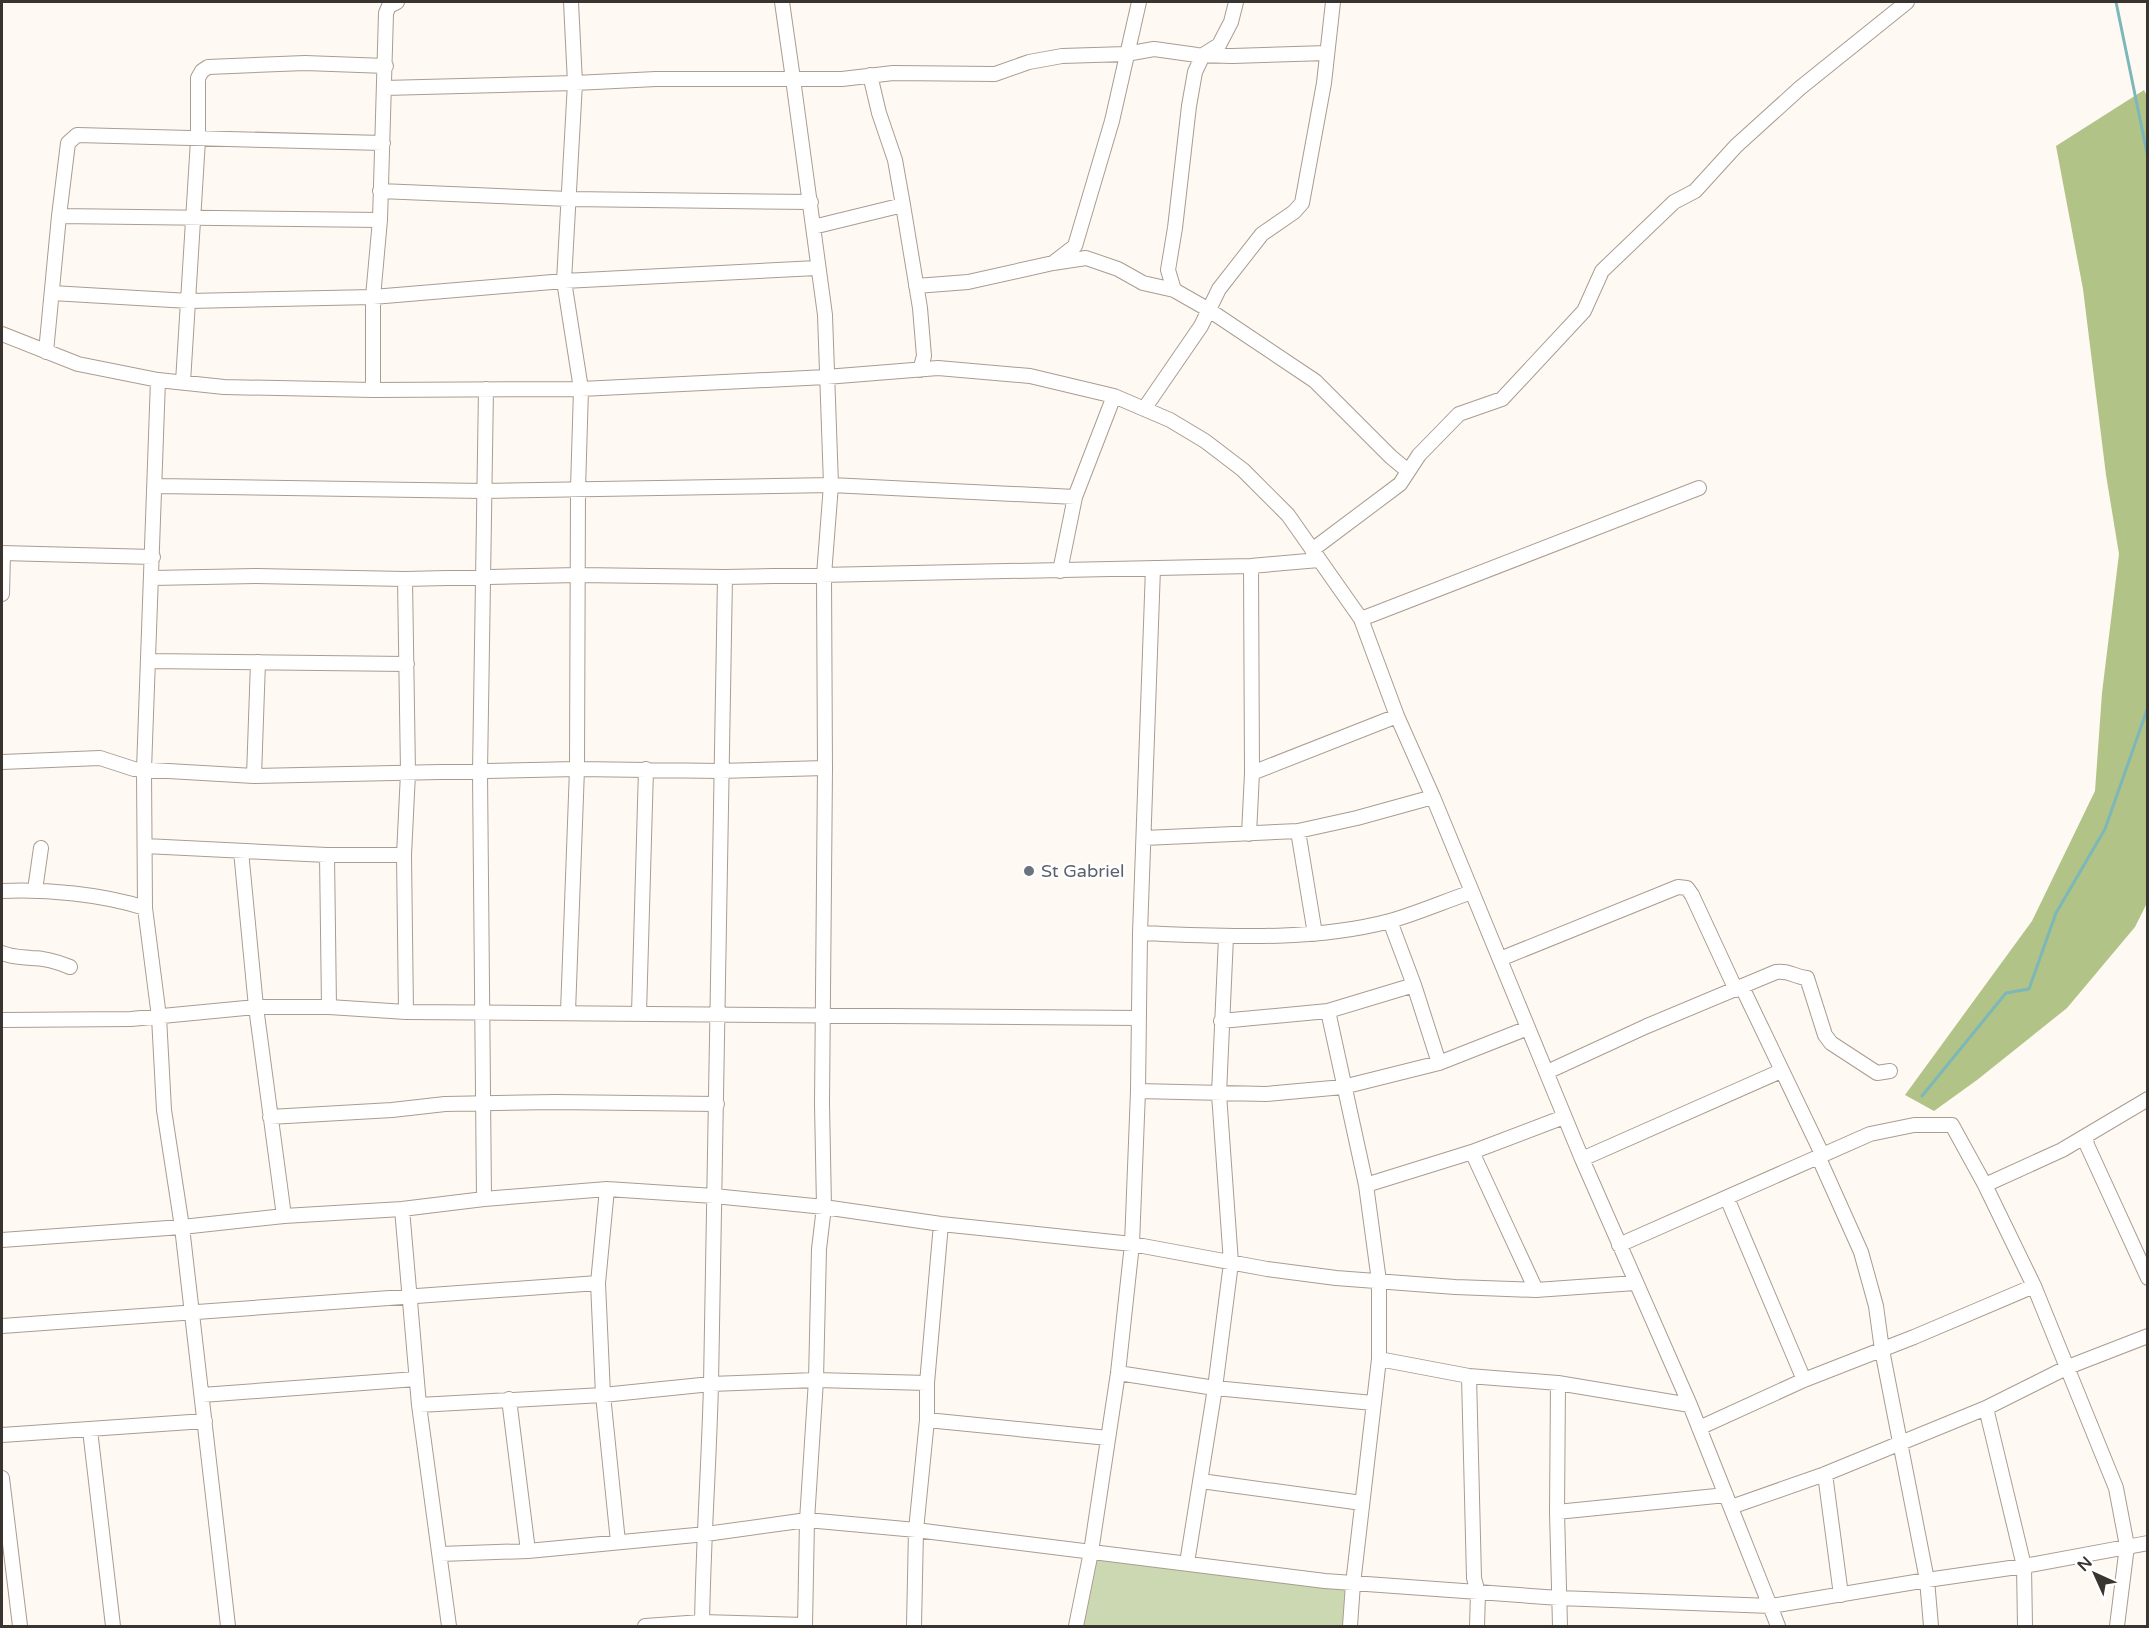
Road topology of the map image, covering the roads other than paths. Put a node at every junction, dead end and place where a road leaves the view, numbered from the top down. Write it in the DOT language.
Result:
graph roads {
  1 [pos="398,2"];
  2 [pos="571,2"];
  3 [pos="782,2"];
  4 [pos="1139,2"];
  5 [pos="1236,2"];
  6 [pos="1333,2"];
  7 [pos="1907,2"];
  8 [pos="1327,53"];
  9 [pos="1126,54"];
  10 [pos="1203,55"];
  11 [pos="386,66"];
  12 [pos="870,75"];
  13 [pos="793,79"];
  14 [pos="575,83"];
  15 [pos="384,88"];
  16 [pos="198,140"];
  17 [pos="383,142"];
  18 [pos="380,191"];
  19 [pos="569,199"];
  20 [pos="811,202"];
  21 [pos="903,205"];
  22 [pos="59,216"];
  23 [pos="194,219"];
  24 [pos="380,220"];
  25 [pos="813,227"];
  26 [pos="1053,262"];
  27 [pos="817,268"];
  28 [pos="564,281"];
  29 [pos="916,286"];
  30 [pos="1174,290"];
  31 [pos="52,293"];
  32 [pos="373,297"];
  33 [pos="189,301"];
  34 [pos="1209,310"];
  35 [pos="2,334"];
  36 [pos="46,352"];
  37 [pos="920,370"];
  38 [pos="826,377"];
  39 [pos="158,380"];
  40 [pos="183,382"];
  41 [pos="486,389"];
  42 [pos="581,389"];
  43 [pos="373,390"];
  44 [pos="1114,396"];
  45 [pos="1144,409"];
  46 [pos="1408,471"];
  47 [pos="831,485"];
  48 [pos="156,486"];
  49 [pos="1699,488"];
  50 [pos="578,489"];
  51 [pos="484,491"];
  52 [pos="1075,497"];
  53 [pos="2,553"];
  54 [pos="1315,555"];
  55 [pos="153,557"];
  56 [pos="1251,566"];
  57 [pos="1153,568"];
  58 [pos="1060,571"];
  59 [pos="578,575"];
  60 [pos="824,575"];
  61 [pos="483,576"];
  62 [pos="725,577"];
  63 [pos="152,578"];
  64 [pos="405,579"];
  65 [pos="2,594"];
  66 [pos="1361,619"];
  67 [pos="148,661"];
  68 [pos="258,662"];
  69 [pos="407,664"];
  70 [pos="1397,716"];
  71 [pos="2,762"];
  72 [pos="825,768"];
  73 [pos="577,769"];
  74 [pos="645,769"];
  75 [pos="144,770"];
  76 [pos="720,771"];
  77 [pos="480,772"];
  78 [pos="408,773"];
  79 [pos="1252,773"];
  80 [pos="254,777"];
  81 [pos="1433,797"];
  82 [pos="1298,831"];
  83 [pos="1249,834"];
  84 [pos="1144,838"];
  85 [pos="145,846"];
  86 [pos="40,848"];
  87 [pos="241,851"];
  88 [pos="327,855"];
  89 [pos="404,855"];
  90 [pos="35,890"];
  91 [pos="2,891"];
  92 [pos="1472,892"];
  93 [pos="145,908"];
  94 [pos="1390,921"];
  95 [pos="1140,933"];
  96 [pos="1315,934"];
  97 [pos="1226,937"];
  98 [pos="2,953"];
  99 [pos="1500,959"];
  100 [pos="70,967"];
  101 [pos="1414,985"];
  102 [pos="1739,988"];
  103 [pos="256,1007"];
  104 [pos="329,1007"];
  105 [pos="406,1011"];
  106 [pos="1328,1011"];
  107 [pos="484,1012"];
  108 [pos="568,1012"];
  109 [pos="639,1013"];
  110 [pos="719,1015"];
  111 [pos="824,1015"];
  112 [pos="159,1017"];
  113 [pos="1138,1018"];
  114 [pos="2,1020"];
  115 [pos="1221,1021"];
  116 [pos="1528,1028"];
  117 [pos="1439,1063"];
  118 [pos="1781,1071"];
  119 [pos="1890,1071"];
  120 [pos="1547,1072"];
  121 [pos="1343,1087"];
  122 [pos="1138,1091"];
  123 [pos="1219,1095"];
  124 [pos="2148,1099"];
  125 [pos="717,1104"];
  126 [pos="482,1105"];
  127 [pos="270,1117"];
  128 [pos="1564,1118"];
  129 [pos="2086,1137"];
  130 [pos="1472,1152"];
  131 [pos="1820,1155"];
  132 [pos="1582,1159"];
  133 [pos="1366,1185"];
  134 [pos="1985,1185"];
  135 [pos="607,1189"];
  136 [pos="714,1196"];
  137 [pos="1727,1198"];
  138 [pos="484,1199"];
  139 [pos="824,1207"];
  140 [pos="402,1209"];
  141 [pos="284,1216"];
  142 [pos="941,1224"];
  143 [pos="182,1227"];
  144 [pos="2,1240"];
  145 [pos="1132,1244"];
  146 [pos="1619,1245"];
  147 [pos="1231,1263"];
  148 [pos="2148,1278"];
  149 [pos="1379,1281"];
  150 [pos="598,1283"];
  151 [pos="1635,1283"];
  152 [pos="2034,1286"];
  153 [pos="1536,1290"];
  154 [pos="408,1296"];
  155 [pos="191,1312"];
  156 [pos="2,1326"];
  157 [pos="2148,1336"];
  158 [pos="1882,1350"];
  159 [pos="1379,1359"];
  160 [pos="2068,1367"];
  161 [pos="1118,1373"];
  162 [pos="1469,1376"];
  163 [pos="416,1379"];
  164 [pos="816,1380"];
  165 [pos="1804,1380"];
  166 [pos="927,1383"];
  167 [pos="1558,1383"];
  168 [pos="711,1384"];
  169 [pos="1215,1388"];
  170 [pos="202,1395"];
  171 [pos="603,1395"];
  172 [pos="509,1399"];
  173 [pos="1373,1403"];
  174 [pos="419,1405"];
  175 [pos="1690,1405"];
  176 [pos="1986,1407"];
  177 [pos="927,1420"];
  178 [pos="205,1421"];
  179 [pos="1699,1428"];
  180 [pos="90,1430"];
  181 [pos="2,1435"];
  182 [pos="1108,1438"];
  183 [pos="1900,1442"];
  184 [pos="1825,1474"];
  185 [pos="2,1478"];
  186 [pos="1201,1481"];
  187 [pos="1729,1501"];
  188 [pos="1362,1503"];
  189 [pos="1557,1512"];
  190 [pos="807,1520"];
  191 [pos="916,1530"];
  192 [pos="706,1534"];
  193 [pos="618,1542"];
  194 [pos="2148,1543"];
  195 [pos="2127,1546"];
  196 [pos="528,1551"];
  197 [pos="1091,1552"];
  198 [pos="440,1554"];
  199 [pos="1187,1563"];
  200 [pos="2024,1566"];
  201 [pos="1927,1580"];
  202 [pos="1353,1584"];
  203 [pos="1478,1593"];
  204 [pos="9,1595"];
  205 [pos="1841,1595"];
  206 [pos="1559,1598"];
  207 [pos="1771,1606"];
  208 [pos="702,1624"];
  209 [pos="20,1626"];
  210 [pos="112,1626"];
  211 [pos="228,1626"];
  212 [pos="449,1626"];
  213 [pos="645,1626"];
  214 [pos="805,1626"];
  215 [pos="914,1626"];
  216 [pos="1076,1626"];
  217 [pos="1350,1626"];
  218 [pos="1477,1626"];
  219 [pos="1560,1626"];
  220 [pos="1778,1626"];
  221 [pos="1931,1626"];
  222 [pos="2025,1626"];
  223 [pos="2118,1626"];
  1 -- 11 [label="street"];
  2 -- 14 [label="street"];
  3 -- 13 [label="street"];
  4 -- 9 [label="street"];
  5 -- 10 [label="street"];
  6 -- 8 [label="street"];
  7 -- 46 [label="street"];
  8 -- 10 [label="street"];
  8 -- 34 [label="street"];
  9 -- 10 [label="street"];
  9 -- 12 [label="street"];
  9 -- 26 [label="street"];
  10 -- 30 [label="street"];
  11 -- 15 [label="street"];
  11 -- 16 [label="street"];
  12 -- 13 [label="street"];
  12 -- 21 [label="street"];
  13 -- 14 [label="street"];
  13 -- 20 [label="street"];
  14 -- 15 [label="street"];
  14 -- 19 [label="street"];
  15 -- 17 [label="street"];
  16 -- 17 [label="street"];
  16 -- 22 [label="street"];
  16 -- 23 [label="street"];
  17 -- 18 [label="street"];
  18 -- 19 [label="street"];
  18 -- 24 [label="street"];
  19 -- 20 [label="street"];
  19 -- 28 [label="street"];
  20 -- 25 [label="street"];
  21 -- 25 [label="street"];
  21 -- 29 [label="street"];
  22 -- 23 [label="street"];
  22 -- 31 [label="street"];
  23 -- 24 [label="street"];
  23 -- 33 [label="street"];
  24 -- 32 [label="street"];
  25 -- 27 [label="street"];
  26 -- 29 [label="street"];
  26 -- 30 [label="street"];
  27 -- 28 [label="street"];
  27 -- 38 [label="street"];
  28 -- 32 [label="street"];
  28 -- 42 [label="street"];
  29 -- 37 [label="street"];
  30 -- 34 [label="street"];
  31 -- 33 [label="street"];
  31 -- 36 [label="street"];
  32 -- 33 [label="street"];
  32 -- 43 [label="street"];
  33 -- 40 [label="street"];
  34 -- 45 [label="street"];
  34 -- 46 [label="street"];
  35 -- 36 [label="street"];
  36 -- 39 [label="street"];
  37 -- 38 [label="street"];
  37 -- 44 [label="street"];
  38 -- 42 [label="street"];
  38 -- 47 [label="street"];
  39 -- 40 [label="street"];
  39 -- 48 [label="street"];
  40 -- 43 [label="street"];
  41 -- 42 [label="street"];
  41 -- 43 [label="street"];
  41 -- 51 [label="street"];
  42 -- 50 [label="street"];
  44 -- 45 [label="street"];
  44 -- 52 [label="street"];
  45 -- 54 [label="street"];
  46 -- 54 [label="street"];
  47 -- 50 [label="street"];
  47 -- 52 [label="street"];
  47 -- 60 [label="street"];
  48 -- 51 [label="street"];
  48 -- 55 [label="street"];
  49 -- 66 [label="street"];
  50 -- 51 [label="street"];
  50 -- 59 [label="street"];
  51 -- 61 [label="street"];
  52 -- 58 [label="street"];
  53 -- 55 [label="street"];
  53 -- 65 [label="street"];
  54 -- 56 [label="street"];
  54 -- 66 [label="street"];
  55 -- 63 [label="street"];
  56 -- 57 [label="street"];
  56 -- 79 [label="street"];
  57 -- 58 [label="street"];
  57 -- 84 [label="street"];
  58 -- 60 [label="street"];
  59 -- 61 [label="street"];
  59 -- 62 [label="street"];
  59 -- 73 [label="street"];
  60 -- 62 [label="street"];
  60 -- 72 [label="street"];
  61 -- 64 [label="street"];
  61 -- 77 [label="street"];
  62 -- 76 [label="street"];
  63 -- 64 [label="street"];
  63 -- 67 [label="street"];
  64 -- 69 [label="street"];
  66 -- 70 [label="street"];
  67 -- 68 [label="street"];
  67 -- 75 [label="street"];
  68 -- 69 [label="street"];
  68 -- 80 [label="street"];
  69 -- 78 [label="street"];
  70 -- 79 [label="street"];
  70 -- 81 [label="street"];
  71 -- 75 [label="street"];
  72 -- 76 [label="street"];
  72 -- 111 [label="street"];
  73 -- 74 [label="street"];
  73 -- 77 [label="street"];
  73 -- 108 [label="street"];
  74 -- 76 [label="street"];
  74 -- 109 [label="street"];
  75 -- 80 [label="street"];
  75 -- 85 [label="street"];
  76 -- 110 [label="street"];
  77 -- 78 [label="street"];
  77 -- 107 [label="street"];
  78 -- 80 [label="street"];
  78 -- 89 [label="street"];
  79 -- 83 [label="street"];
  81 -- 82 [label="street"];
  81 -- 92 [label="street"];
  82 -- 83 [label="street"];
  82 -- 96 [label="street"];
  83 -- 84 [label="street"];
  84 -- 95 [label="street"];
  85 -- 87 [label="street"];
  85 -- 93 [label="street"];
  86 -- 90 [label="street"];
  87 -- 88 [label="street"];
  87 -- 103 [label="street"];
  88 -- 89 [label="street"];
  88 -- 104 [label="street"];
  89 -- 105 [label="street"];
  90 -- 91 [label="street"];
  90 -- 93 [label="street"];
  92 -- 94 [label="street"];
  92 -- 99 [label="street"];
  93 -- 112 [label="street"];
  94 -- 96 [label="street"];
  94 -- 101 [label="street"];
  95 -- 97 [label="street"];
  95 -- 113 [label="street"];
  96 -- 97 [label="street"];
  97 -- 115 [label="street"];
  98 -- 100 [label="street"];
  99 -- 102 [label="street"];
  99 -- 116 [label="street"];
  101 -- 106 [label="street"];
  101 -- 117 [label="street"];
  102 -- 118 [label="street"];
  102 -- 119 [label="street"];
  102 -- 120 [label="street"];
  103 -- 104 [label="street"];
  103 -- 112 [label="street"];
  103 -- 127 [label="street"];
  104 -- 105 [label="street"];
  105 -- 107 [label="street"];
  106 -- 115 [label="street"];
  106 -- 121 [label="street"];
  107 -- 108 [label="street"];
  107 -- 126 [label="street"];
  108 -- 109 [label="street"];
  109 -- 110 [label="street"];
  110 -- 111 [label="street"];
  110 -- 125 [label="street"];
  111 -- 113 [label="street"];
  111 -- 139 [label="street"];
  112 -- 114 [label="street"];
  112 -- 143 [label="street"];
  113 -- 122 [label="street"];
  115 -- 123 [label="street"];
  116 -- 117 [label="street"];
  116 -- 120 [label="street"];
  117 -- 121 [label="street"];
  118 -- 131 [label="street"];
  118 -- 132 [label="street"];
  120 -- 128 [label="street"];
  121 -- 123 [label="street"];
  121 -- 133 [label="street"];
  122 -- 123 [label="street"];
  122 -- 145 [label="street"];
  123 -- 147 [label="street"];
  124 -- 129 [label="street"];
  125 -- 126 [label="street"];
  125 -- 136 [label="street"];
  126 -- 127 [label="street"];
  126 -- 138 [label="street"];
  127 -- 141 [label="street"];
  128 -- 130 [label="street"];
  128 -- 132 [label="street"];
  129 -- 134 [label="street"];
  129 -- 148 [label="street"];
  130 -- 133 [label="street"];
  130 -- 153 [label="street"];
  131 -- 134 [label="street"];
  131 -- 137 [label="street"];
  131 -- 158 [label="street"];
  132 -- 146 [label="street"];
  133 -- 149 [label="street"];
  134 -- 152 [label="street"];
  135 -- 136 [label="street"];
  135 -- 138 [label="street"];
  135 -- 150 [label="street"];
  136 -- 139 [label="street"];
  136 -- 168 [label="street"];
  137 -- 146 [label="street"];
  137 -- 165 [label="street"];
  138 -- 140 [label="street"];
  139 -- 142 [label="street"];
  139 -- 164 [label="street"];
  140 -- 141 [label="street"];
  140 -- 154 [label="street"];
  141 -- 143 [label="street"];
  142 -- 145 [label="street"];
  142 -- 166 [label="street"];
  143 -- 144 [label="street"];
  143 -- 155 [label="street"];
  145 -- 147 [label="street"];
  145 -- 161 [label="street"];
  146 -- 151 [label="street"];
  147 -- 149 [label="street"];
  147 -- 169 [label="street"];
  149 -- 153 [label="street"];
  149 -- 159 [label="street"];
  150 -- 154 [label="street"];
  150 -- 171 [label="street"];
  151 -- 153 [label="street"];
  151 -- 175 [label="street"];
  152 -- 158 [label="street"];
  152 -- 160 [label="street"];
  154 -- 155 [label="street"];
  154 -- 163 [label="street"];
  155 -- 156 [label="street"];
  155 -- 170 [label="street"];
  157 -- 160 [label="street"];
  158 -- 165 [label="street"];
  158 -- 183 [label="street"];
  159 -- 162 [label="street"];
  159 -- 173 [label="street"];
  160 -- 176 [label="street"];
  160 -- 195 [label="street"];
  161 -- 169 [label="street"];
  161 -- 182 [label="street"];
  162 -- 167 [label="street"];
  162 -- 203 [label="street"];
  163 -- 170 [label="street"];
  163 -- 174 [label="street"];
  164 -- 166 [label="street"];
  164 -- 168 [label="street"];
  164 -- 190 [label="street"];
  165 -- 179 [label="street"];
  166 -- 177 [label="street"];
  167 -- 175 [label="street"];
  167 -- 189 [label="street"];
  168 -- 171 [label="street"];
  168 -- 192 [label="street"];
  169 -- 173 [label="street"];
  169 -- 186 [label="street"];
  170 -- 178 [label="street"];
  171 -- 172 [label="street"];
  171 -- 193 [label="street"];
  172 -- 174 [label="street"];
  172 -- 196 [label="street"];
  173 -- 188 [label="street"];
  174 -- 198 [label="street"];
  175 -- 179 [label="street"];
  176 -- 183 [label="street"];
  176 -- 200 [label="street"];
  177 -- 182 [label="street"];
  177 -- 191 [label="street"];
  178 -- 180 [label="street"];
  178 -- 211 [label="street"];
  179 -- 187 [label="street"];
  180 -- 181 [label="street"];
  180 -- 210 [label="street"];
  182 -- 197 [label="street"];
  183 -- 184 [label="street"];
  183 -- 201 [label="street"];
  184 -- 187 [label="street"];
  184 -- 205 [label="street"];
  185 -- 204 [label="street"];
  186 -- 188 [label="street"];
  186 -- 199 [label="street"];
  187 -- 189 [label="street"];
  187 -- 207 [label="street"];
  188 -- 202 [label="street"];
  189 -- 206 [label="street"];
  190 -- 191 [label="street"];
  190 -- 192 [label="street"];
  190 -- 214 [label="street"];
  191 -- 197 [label="street"];
  191 -- 215 [label="street"];
  192 -- 193 [label="street"];
  192 -- 208 [label="street"];
  193 -- 196 [label="street"];
  194 -- 195 [label="street"];
  195 -- 200 [label="street"];
  195 -- 223 [label="street"];
  196 -- 198 [label="street"];
  197 -- 199 [label="street"];
  197 -- 216 [label="street"];
  198 -- 212 [label="street"];
  199 -- 202 [label="street"];
  200 -- 201 [label="street"];
  200 -- 222 [label="street"];
  201 -- 205 [label="street"];
  201 -- 221 [label="street"];
  202 -- 203 [label="street"];
  202 -- 217 [label="street"];
  203 -- 206 [label="street"];
  203 -- 218 [label="street"];
  204 -- 209 [label="street"];
  205 -- 207 [label="street"];
  206 -- 207 [label="street"];
  206 -- 219 [label="street"];
  207 -- 220 [label="street"];
  208 -- 213 [label="street"];
  208 -- 214 [label="street"];
}
